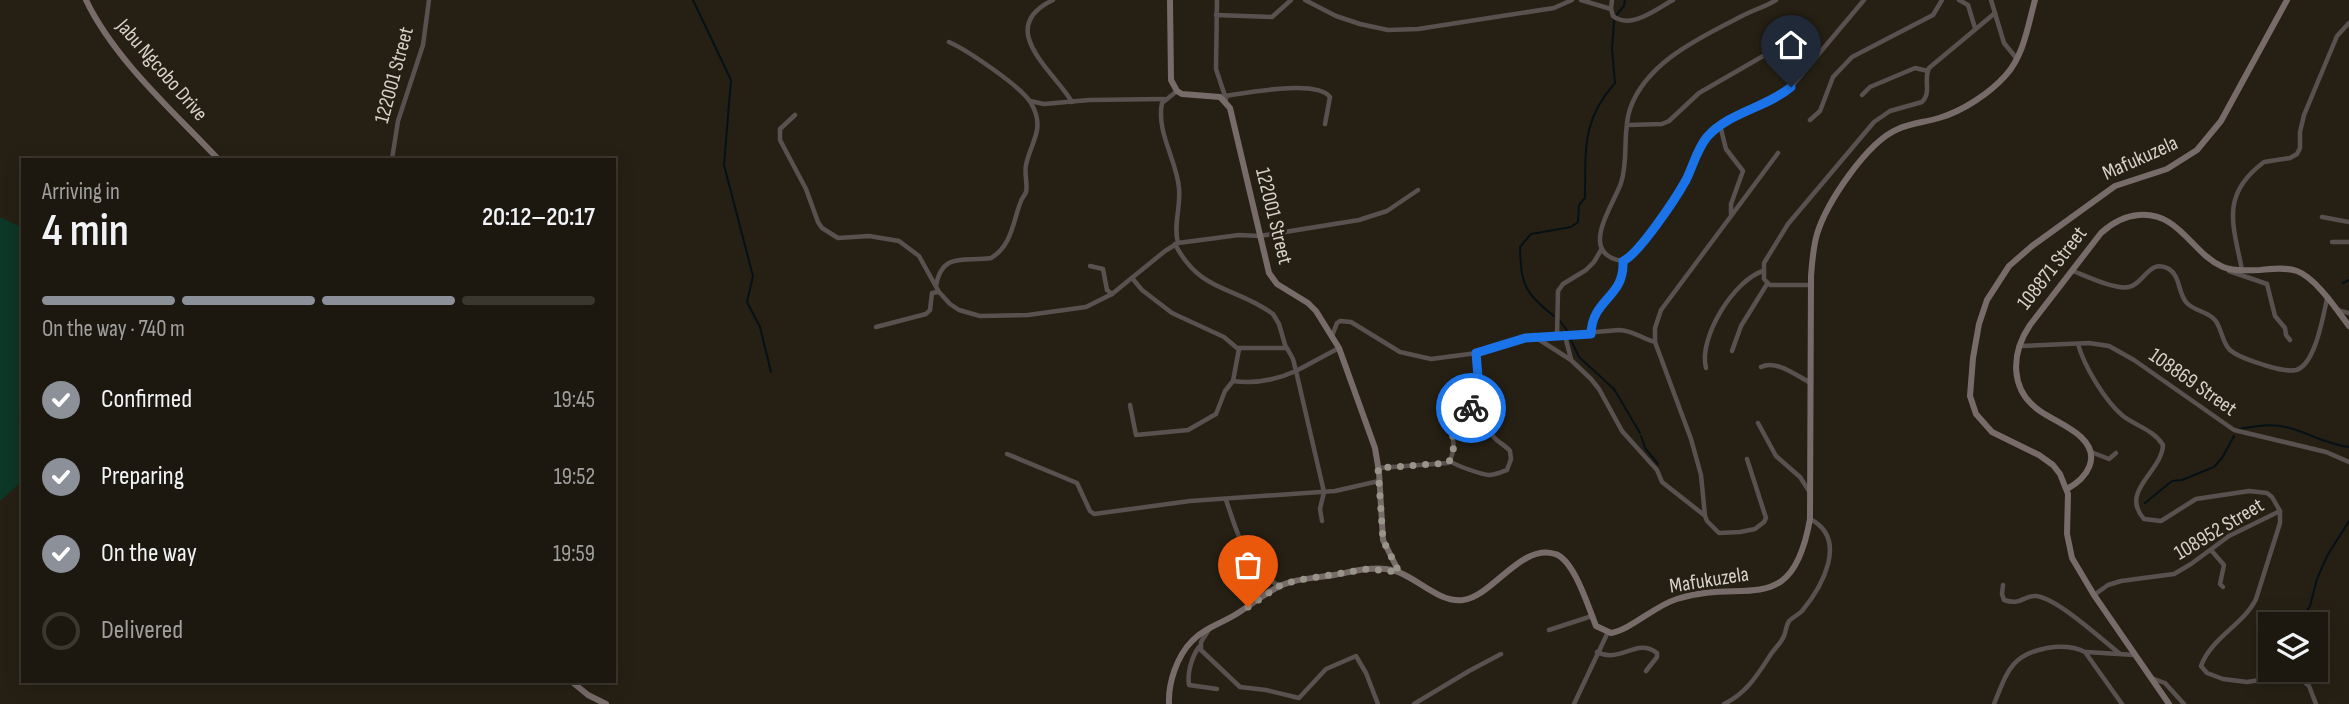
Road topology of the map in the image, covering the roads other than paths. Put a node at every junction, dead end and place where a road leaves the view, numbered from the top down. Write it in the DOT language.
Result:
graph roads {
  1 [pos="86,0"];
  2 [pos="429,0"];
  3 [pos="1053,0"];
  4 [pos="1170,0"];
  5 [pos="1217,0"];
  6 [pos="1291,0"];
  7 [pos="1304,0"];
  8 [pos="1572,0"];
  9 [pos="1581,0"];
  10 [pos="1612,0"];
  11 [pos="1776,0"];
  12 [pos="1864,0"];
  13 [pos="1942,0"];
  14 [pos="1959,0"];
  15 [pos="1991,0"];
  16 [pos="2035,0"];
  17 [pos="2287,0"];
  18 [pos="1670,1"];
  19 [pos="1769,2"];
  20 [pos="1611,9"];
  21 [pos="1994,13"];
  22 [pos="1216,15"];
  23 [pos="2349,23"];
  24 [pos="1976,28"];
  25 [pos="949,42"];
  26 [pos="1777,48"];
  27 [pos="2017,59"];
  28 [pos="1928,71"];
  29 [pos="1177,91"];
  30 [pos="1862,95"];
  31 [pos="1165,99"];
  32 [pos="1029,100"];
  33 [pos="1226,100"];
  34 [pos="1072,102"];
  35 [pos="795,115"];
  36 [pos="1810,120"];
  37 [pos="1325,124"];
  38 [pos="1628,125"];
  39 [pos="1720,125"];
  40 [pos="1778,153"];
  41 [pos="217,158"];
  42 [pos="392,158"];
  43 [pos="1418,190"];
  44 [pos="1732,215"];
  45 [pos="2322,217"];
  46 [pos="2349,222"];
  47 [pos="1260,236"];
  48 [pos="2332,242"];
  49 [pos="2349,242"];
  50 [pos="1176,244"];
  51 [pos="1601,250"];
  52 [pos="1623,261"];
  53 [pos="1090,266"];
  54 [pos="2226,268"];
  55 [pos="2242,270"];
  56 [pos="1763,271"];
  57 [pos="2073,271"];
  58 [pos="1132,278"];
  59 [pos="1767,284"];
  60 [pos="1811,285"];
  61 [pos="937,289"];
  62 [pos="1112,294"];
  63 [pos="2327,299"];
  64 [pos="2336,310"];
  65 [pos="2349,313"];
  66 [pos="2349,326"];
  67 [pos="876,327"];
  68 [pos="1591,334"];
  69 [pos="1557,336"];
  70 [pos="1565,336"];
  71 [pos="1332,337"];
  72 [pos="1535,337"];
  73 [pos="2290,340"];
  74 [pos="1656,342"];
  75 [pos="2078,344"];
  76 [pos="2019,346"];
  77 [pos="1287,348"];
  78 [pos="1339,348"];
  79 [pos="1239,349"];
  80 [pos="1732,351"];
  81 [pos="1476,353"];
  82 [pos="1571,360"];
  83 [pos="1761,367"];
  84 [pos="1706,368"];
  85 [pos="1296,371"];
  86 [pos="1233,381"];
  87 [pos="1812,384"];
  88 [pos="1483,398"];
  89 [pos="1130,405"];
  90 [pos="1758,423"];
  91 [pos="2090,453"];
  92 [pos="2116,453"];
  93 [pos="1007,454"];
  94 [pos="1747,459"];
  95 [pos="1450,461"];
  96 [pos="2349,462"];
  97 [pos="1378,468"];
  98 [pos="1379,481"];
  99 [pos="2067,489"];
  100 [pos="1324,492"];
  101 [pos="1810,492"];
  102 [pos="1226,500"];
  103 [pos="2280,511"];
  104 [pos="1705,516"];
  105 [pos="1810,519"];
  106 [pos="1322,521"];
  107 [pos="2211,550"];
  108 [pos="1399,572"];
  109 [pos="2003,585"];
  110 [pos="1279,586"];
  111 [pos="2223,587"];
  112 [pos="2094,595"];
  113 [pos="1592,616"];
  114 [pos="1210,627"];
  115 [pos="1549,630"];
  116 [pos="1608,632"];
  117 [pos="1200,646"];
  118 [pos="1597,652"];
  119 [pos="2085,652"];
  120 [pos="2119,653"];
  121 [pos="1501,654"];
  122 [pos="2135,655"];
  123 [pos="1646,671"];
  124 [pos="2151,678"];
  125 [pos="573,683"];
  126 [pos="1217,689"];
  127 [pos="606,704"];
  128 [pos="1169,704"];
  129 [pos="1378,704"];
  130 [pos="1414,704"];
  131 [pos="1574,704"];
  132 [pos="1727,704"];
  133 [pos="1994,704"];
  134 [pos="2122,704"];
  135 [pos="2169,704"];
  136 [pos="2184,704"];
  137 [pos="2316,704"];
  1 -- 41 [label="main road, Jabu Ngcobo Drive"];
  2 -- 42 [label="street, 122001 Street"];
  3 -- 34 [label="street"];
  4 -- 29 [label="main road"];
  5 -- 22 [label="street"];
  6 -- 22 [label="street"];
  7 -- 8 [label="street"];
  9 -- 20 [label="street"];
  10 -- 20 [label="street"];
  11 -- 19 [label="street"];
  12 -- 39 [label="street"];
  13 -- 36 [label="street"];
  14 -- 24 [label="street"];
  15 -- 21 [label="street"];
  16 -- 27 [label="main road, Mafukuzela"];
  17 -- 99 [label="main road, Mafukuzela"];
  18 -- 20 [label="street"];
  19 -- 38 [label="street"];
  21 -- 24 [label="street"];
  21 -- 27 [label="street"];
  22 -- 33 [label="street"];
  23 -- 55 [label="street"];
  24 -- 28 [label="street"];
  25 -- 32 [label="street"];
  26 -- 38 [label="street"];
  27 -- 60 [label="main road, Mafukuzela"];
  28 -- 30 [label="street"];
  28 -- 56 [label="street"];
  29 -- 31 [label="street"];
  29 -- 33 [label="main road"];
  31 -- 34 [label="street"];
  31 -- 50 [label="street"];
  32 -- 34 [label="street"];
  32 -- 61 [label="street"];
  33 -- 37 [label="street"];
  33 -- 47 [label="main road, 122001 Street"];
  35 -- 61 [label="street"];
  38 -- 51 [label="street"];
  39 -- 44 [label="street"];
  39 -- 52 [label="street"];
  40 -- 44 [label="street"];
  43 -- 47 [label="street"];
  44 -- 74 [label="street"];
  45 -- 46 [label="street"];
  47 -- 50 [label="street"];
  47 -- 71 [label="main road, 122001 Street"];
  48 -- 49 [label="street"];
  50 -- 58 [label="street"];
  50 -- 77 [label="street"];
  51 -- 52 [label="street"];
  51 -- 69 [label="street"];
  52 -- 68 [label="street"];
  53 -- 62 [label="street"];
  54 -- 55 [label="main road, 108871 Street"];
  54 -- 57 [label="main road, 108871 Street"];
  54 -- 73 [label="street"];
  55 -- 63 [label="main road, 108871 Street"];
  56 -- 59 [label="street"];
  56 -- 84 [label="street"];
  57 -- 63 [label="street"];
  57 -- 76 [label="main road, 108871 Street"];
  58 -- 62 [label="street"];
  58 -- 79 [label="street"];
  59 -- 60 [label="street"];
  59 -- 80 [label="street"];
  60 -- 87 [label="main road, Mafukuzela"];
  61 -- 62 [label="street"];
  61 -- 67 [label="street"];
  63 -- 64 [label="main road, 108871 Street"];
  64 -- 65 [label="street"];
  64 -- 66 [label="main road, 108871 Street"];
  68 -- 70 [label="street"];
  68 -- 74 [label="street"];
  69 -- 70 [label="street"];
  69 -- 72 [label="street"];
  70 -- 82 [label="street"];
  71 -- 78 [label="main road, 122001 Street"];
  71 -- 81 [label="street"];
  72 -- 81 [label="street"];
  72 -- 82 [label="street"];
  74 -- 104 [label="street"];
  75 -- 76 [label="street, 108869 Street"];
  75 -- 96 [label="street, 108869 Street"];
  75 -- 103 [label="street"];
  76 -- 91 [label="main road, 108871 Street"];
  77 -- 79 [label="street"];
  77 -- 85 [label="street"];
  78 -- 85 [label="street"];
  78 -- 97 [label="main road, 122001 Street"];
  79 -- 86 [label="street"];
  81 -- 88 [label="street"];
  82 -- 104 [label="street"];
  83 -- 87 [label="street"];
  85 -- 86 [label="street"];
  85 -- 100 [label="street"];
  86 -- 89 [label="street"];
  87 -- 101 [label="main road, Mafukuzela"];
  88 -- 95 [label="street"];
  88 -- 95 [label="street"];
  90 -- 101 [label="street"];
  91 -- 92 [label="street"];
  91 -- 99 [label="main road"];
  93 -- 102 [label="street"];
  94 -- 104 [label="street"];
  95 -- 97 [label="street"];
  97 -- 98 [label="main road, 122001 Street"];
  98 -- 100 [label="street"];
  98 -- 108 [label="main road, 122001 Street"];
  99 -- 112 [label="main road"];
  100 -- 102 [label="street"];
  100 -- 106 [label="street"];
  101 -- 105 [label="main road, Mafukuzela"];
  102 -- 110 [label="street"];
  103 -- 107 [label="street, 108952 Street"];
  103 -- 137 [label="street"];
  105 -- 116 [label="main road, Mafukuzela"];
  105 -- 132 [label="street"];
  107 -- 111 [label="street"];
  107 -- 112 [label="street, 108952 Street"];
  108 -- 110 [label="main road"];
  108 -- 113 [label="main road"];
  109 -- 120 [label="street"];
  110 -- 114 [label="main road"];
  112 -- 122 [label="main road"];
  113 -- 115 [label="street"];
  113 -- 116 [label="main road"];
  114 -- 117 [label="street"];
  114 -- 128 [label="main road"];
  116 -- 118 [label="street"];
  117 -- 126 [label="street"];
  117 -- 129 [label="street"];
  118 -- 123 [label="street"];
  118 -- 131 [label="street"];
  119 -- 120 [label="street"];
  119 -- 133 [label="street"];
  119 -- 134 [label="street"];
  120 -- 122 [label="street"];
  121 -- 130 [label="street"];
  122 -- 124 [label="main road"];
  124 -- 135 [label="main road"];
  124 -- 136 [label="street"];
  125 -- 127 [label="main road"];
}
